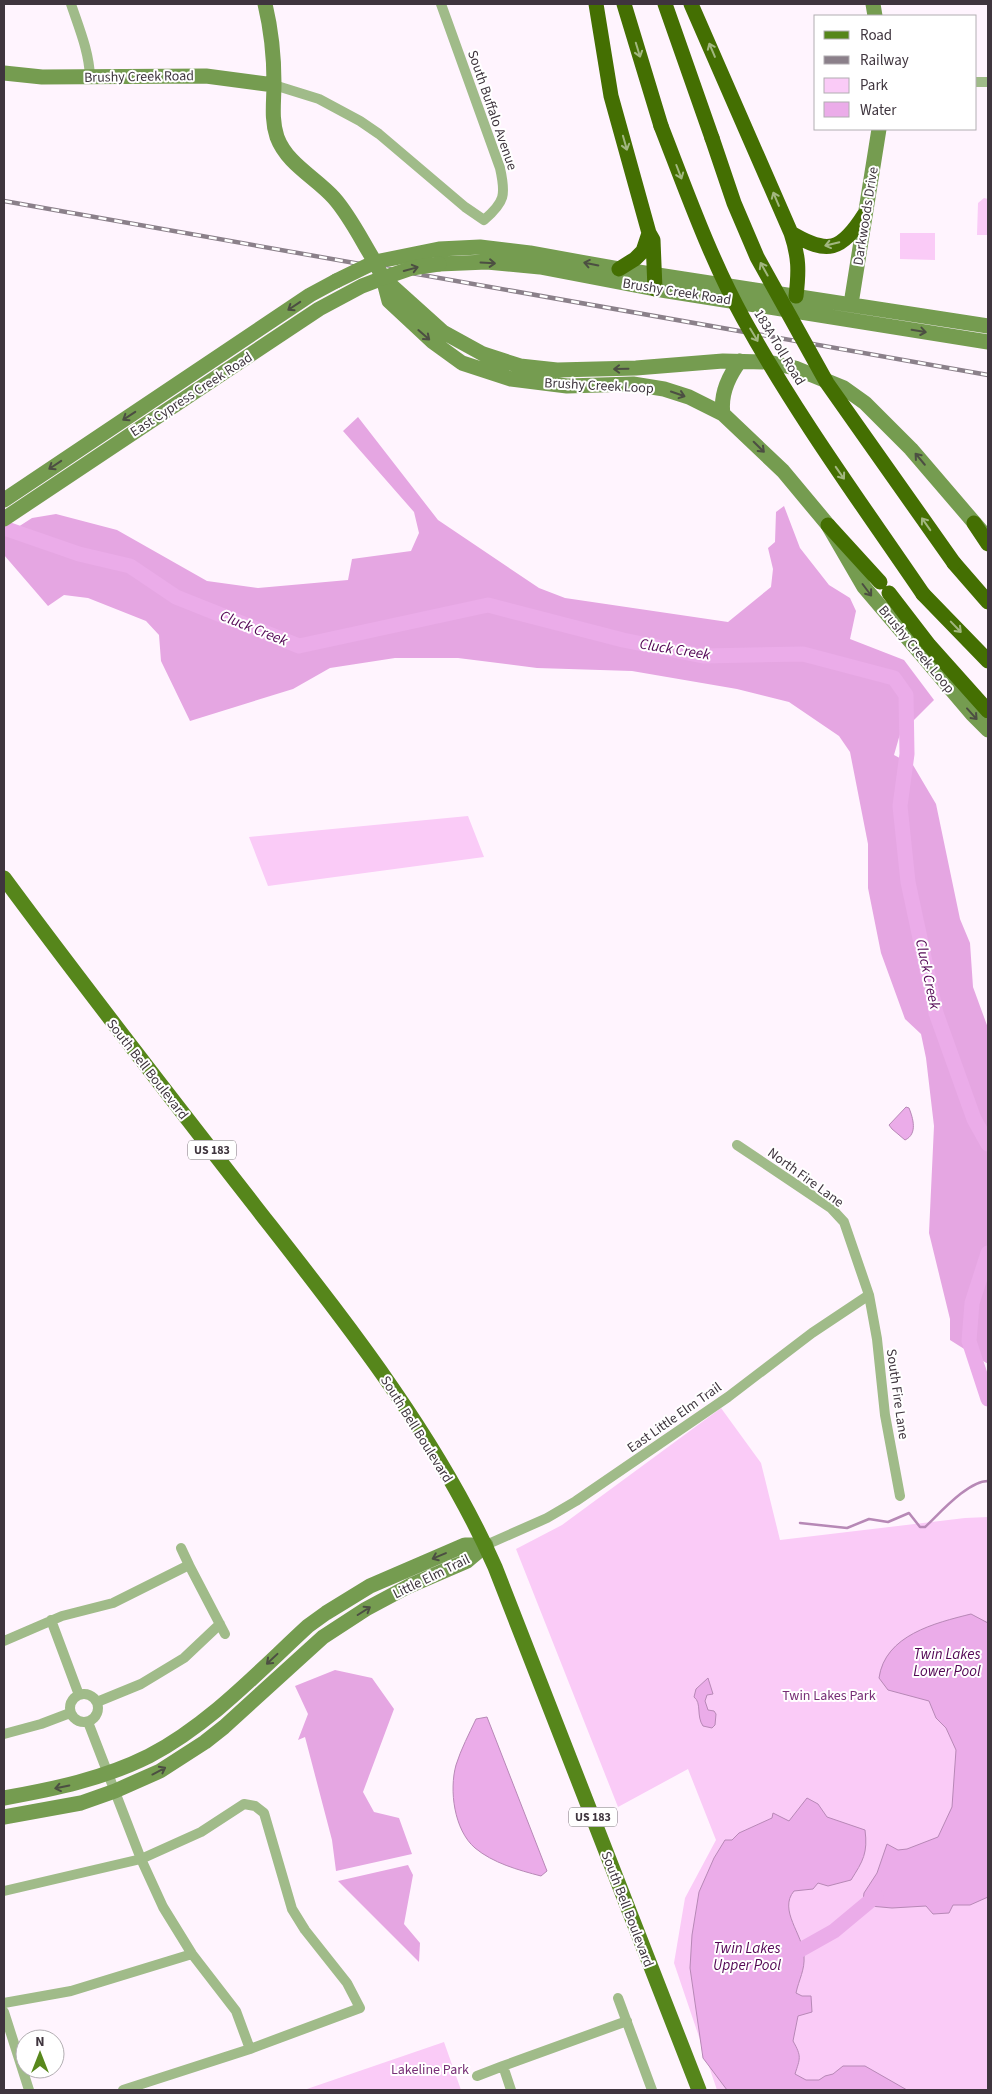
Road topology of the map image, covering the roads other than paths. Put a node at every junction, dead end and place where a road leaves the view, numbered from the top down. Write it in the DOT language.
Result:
graph roads {
  1 [pos="70,4"];
  2 [pos="265,4"];
  3 [pos="442,4"];
  4 [pos="596,4"];
  5 [pos="624,4"];
  6 [pos="665,4"];
  7 [pos="691,4"];
  8 [pos="4,73"];
  9 [pos="90,77"];
  10 [pos="274,85"];
  11 [pos="879,130"];
  12 [pos="864,215"];
  13 [pos="484,220"];
  14 [pos="649,233"];
  15 [pos="791,233"];
  16 [pos="372,257"];
  17 [pos="619,269"];
  18 [pos="655,281"];
  19 [pos="390,287"];
  20 [pos="796,300"];
  21 [pos="736,301"];
  22 [pos="851,304"];
  23 [pos="871,323"];
  24 [pos="988,326"];
  25 [pos="988,342"];
  26 [pos="740,361"];
  27 [pos="723,414"];
  28 [pos="95,438"];
  29 [pos="101,453"];
  30 [pos="4,500"];
  31 [pos="7,516"];
  32 [pos="974,523"];
  33 [pos="828,525"];
  34 [pos="988,538"];
  35 [pos="988,544"];
  36 [pos="988,602"];
  37 [pos="988,661"];
  38 [pos="988,711"];
  39 [pos="988,730"];
  40 [pos="4,878"];
  41 [pos="737,1145"];
  42 [pos="869,1295"];
  43 [pos="900,1496"];
  44 [pos="486,1545"];
  45 [pos="181,1548"];
  46 [pos="189,1565"];
  47 [pos="52,1620"];
  48 [pos="4,1641"];
  49 [pos="78,1695"];
  50 [pos="97,1702"];
  51 [pos="70,1713"];
  52 [pos="88,1722"];
  53 [pos="4,1734"];
  54 [pos="109,1774"];
  55 [pos="115,1791"];
  56 [pos="4,1798"];
  57 [pos="4,1817"];
  58 [pos="142,1858"];
  59 [pos="4,1890"];
  60 [pos="192,1954"];
  61 [pos="618,1998"];
  62 [pos="4,2003"];
  63 [pos="4,2012"];
  64 [pos="627,2021"];
  65 [pos="250,2049"];
  66 [pos="503,2066"];
  67 [pos="477,2076"];
  68 [pos="29,2090"];
  69 [pos="123,2090"];
  70 [pos="511,2090"];
  71 [pos="652,2090"];
  72 [pos="699,2090"];
  1 -- 9 [label="street"];
  2 -- 10 [label="main road"];
  3 -- 13 [label="street, South Buffalo Avenue"];
  4 -- 14 [label="highway, one-way"];
  5 -- 37 [label="highway, 183A Toll Road, one-way, bridge"];
  36 -- 6 [label="highway, 183A Toll Road, one-way, bridge"];
  15 -- 7 [label="highway, one-way"];
  8 -- 9 [label="main road, Brushy Creek Road"];
  9 -- 10 [label="main road, Brushy Creek Road"];
  10 -- 13 [label="street, Brushy Creek Road"];
  10 -- 16 [label="main road"];
  11 -- 12 [label="main road, Darkwoods Drive"];
  12 -- 15 [label="highway, one-way"];
  12 -- 22 [label="main road, Darkwoods Drive"];
  14 -- 17 [label="highway"];
  14 -- 18 [label="highway"];
  15 -- 20 [label="highway"];
  17 -- 16 [label="main road, Brushy Creek Road, one-way"];
  16 -- 19 [label="main road, bridge"];
  16 -- 28 [label="main road, East Cypress Creek Road, one-way, bridge"];
  17 -- 18 [label="main road, Brushy Creek Road"];
  19 -- 18 [label="main road, Brushy Creek Road, one-way, bridge"];
  18 -- 20 [label="main road, Brushy Creek Road"];
  18 -- 21 [label="main road, Brushy Creek Road"];
  26 -- 19 [label="main road, Brushy Creek Loop, one-way"];
  19 -- 27 [label="main road, Brushy Creek Loop, one-way"];
  19 -- 29 [label="main road, East Cypress Creek Road"];
  20 -- 21 [label="main road"];
  20 -- 22 [label="main road, Brushy Creek Road"];
  21 -- 23 [label="main road, Brushy Creek Road"];
  22 -- 23 [label="main road"];
  22 -- 24 [label="main road, Brushy Creek Road"];
  23 -- 25 [label="main road, Brushy Creek Road, one-way"];
  26 -- 27 [label="main road"];
  32 -- 26 [label="main road, Brushy Creek Loop, one-way"];
  27 -- 33 [label="main road, Brushy Creek Loop, one-way"];
  28 -- 29 [label="main road"];
  28 -- 30 [label="main road, East Cypress Creek Road, one-way"];
  29 -- 31 [label="main road, East Cypress Creek Road"];
  32 -- 34 [label="main road, Brushy Creek Loop"];
  32 -- 35 [label="highway"];
  33 -- 38 [label="highway"];
  33 -- 39 [label="main road, Brushy Creek Loop, one-way"];
  40 -- 44 [label="main road, South Bell Boulevard / US 183"];
  41 -- 42 [label="street, North Fire Lane"];
  42 -- 43 [label="street, South Fire Lane"];
  42 -- 44 [label="street, East Little Elm Trail"];
  44 -- 54 [label="main road, Little Elm Trail, one-way"];
  55 -- 44 [label="main road, Little Elm Trail, one-way"];
  44 -- 72 [label="main road, South Bell Boulevard / US 183"];
  45 -- 46 [label="street"];
  46 -- 47 [label="street"];
  46 -- 50 [label="street"];
  47 -- 48 [label="street"];
  47 -- 49 [label="street"];
  49 -- 50 [label="street"];
  49 -- 51 [label="street"];
  50 -- 52 [label="street"];
  51 -- 52 [label="street"];
  51 -- 53 [label="street"];
  52 -- 54 [label="street"];
  54 -- 55 [label="street"];
  54 -- 56 [label="main road, Little Elm Trail, one-way"];
  55 -- 57 [label="main road, Little Elm Trail"];
  55 -- 58 [label="street"];
  58 -- 59 [label="street"];
  58 -- 60 [label="street"];
  58 -- 65 [label="street"];
  60 -- 62 [label="street"];
  60 -- 65 [label="street"];
  61 -- 64 [label="street"];
  63 -- 68 [label="street"];
  64 -- 66 [label="street"];
  64 -- 71 [label="street"];
  65 -- 69 [label="street"];
  66 -- 67 [label="street"];
  66 -- 70 [label="street"];
}
